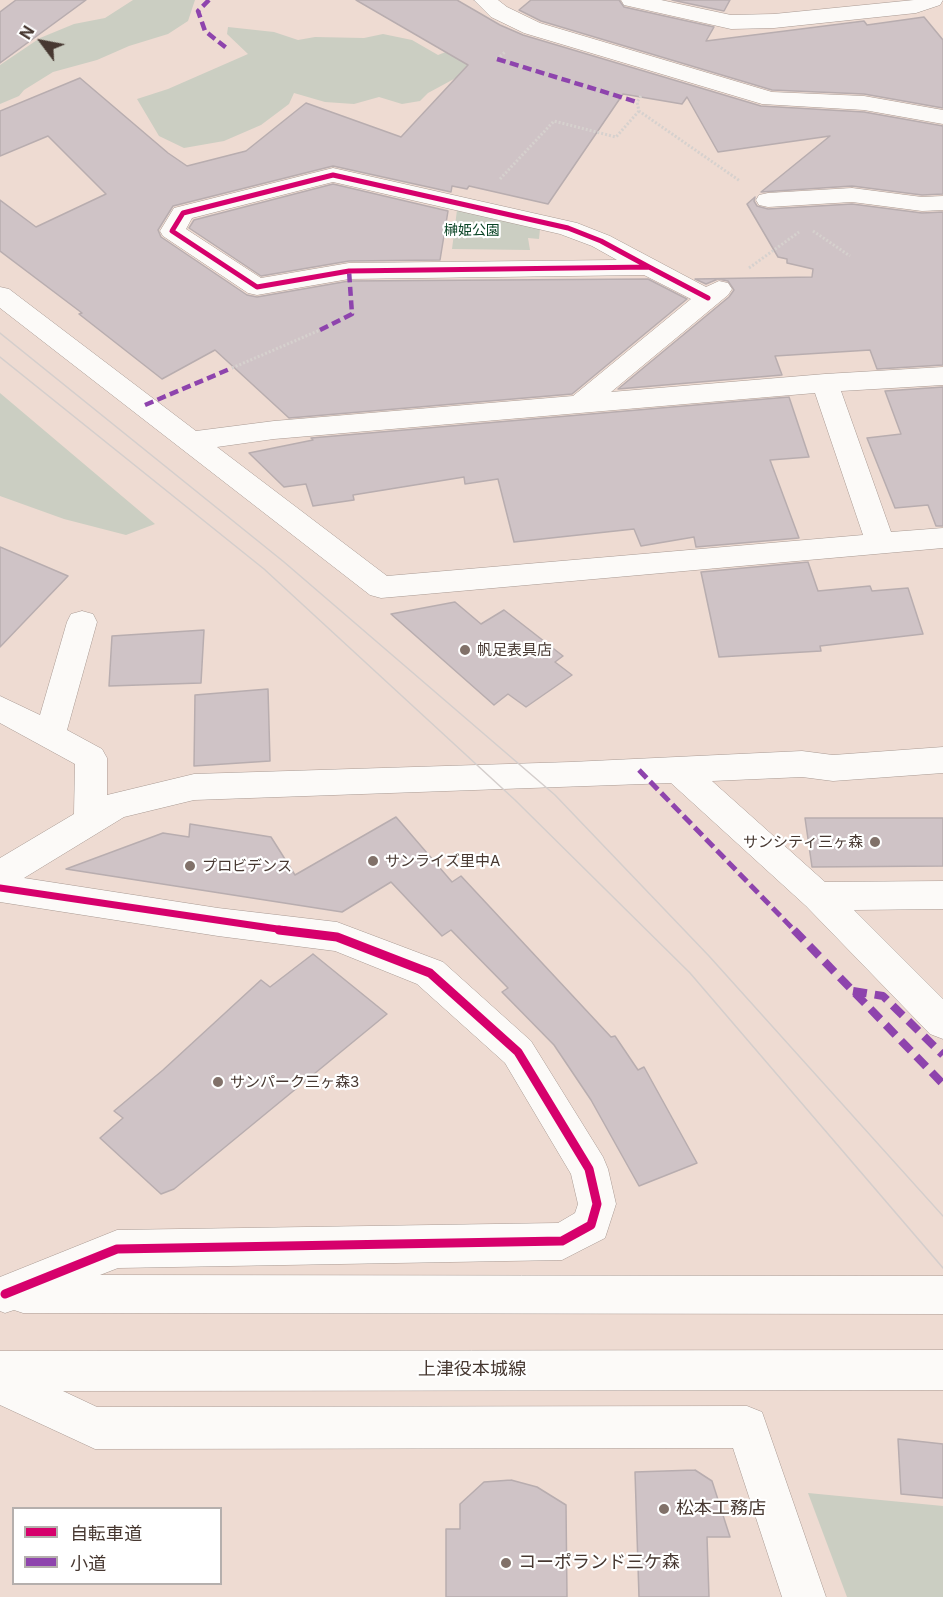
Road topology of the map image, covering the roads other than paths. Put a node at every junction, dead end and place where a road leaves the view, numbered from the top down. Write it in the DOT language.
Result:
graph roads {
  1 [pos="485,0"];
  2 [pos="632,0"];
  3 [pos="932,0"];
  4 [pos="943,117"];
  5 [pos="768,200"];
  6 [pos="943,203"];
  7 [pos="649,267"];
  8 [pos="0,295"];
  9 [pos="943,376"];
  10 [pos="825,383"];
  11 [pos="580,404"];
  12 [pos="190,441"];
  13 [pos="943,538"];
  14 [pos="880,544"];
  15 [pos="82,622"];
  16 [pos="0,708"];
  17 [pos="50,735"];
  18 [pos="943,760"];
  19 [pos="677,769"];
  20 [pos="91,821"];
  21 [pos="0,875"];
  22 [pos="0,888"];
  23 [pos="943,894"];
  24 [pos="818,896"];
  25 [pos="943,1023"];
  26 [pos="2,1294"];
  27 [pos="943,1294"];
  28 [pos="943,1370"];
  29 [pos="0,1371"];
  30 [pos="0,1383"];
  31 [pos="804,1597"];
  1 -- 4 [label="street"];
  2 -- 3 [label="street"];
  5 -- 6 [label="street"];
  7 -- 7 [label="street"];
  7 -- 11 [label="street"];
  8 -- 12 [label="street"];
  9 -- 10 [label="street"];
  10 -- 11 [label="street"];
  10 -- 14 [label="street"];
  11 -- 12 [label="street"];
  12 -- 14 [label="street"];
  13 -- 14 [label="street"];
  15 -- 17 [label="street"];
  16 -- 17 [label="street"];
  17 -- 20 [label="street"];
  18 -- 19 [label="street"];
  19 -- 20 [label="street"];
  19 -- 24 [label="street"];
  20 -- 21 [label="street"];
  22 -- 26 [label="street"];
  23 -- 24 [label="street"];
  24 -- 25 [label="street"];
  26 -- 27 [label="street"];
  28 -- 29 [label="street, 上津役本城線"];
  30 -- 31 [label="street"];
}
